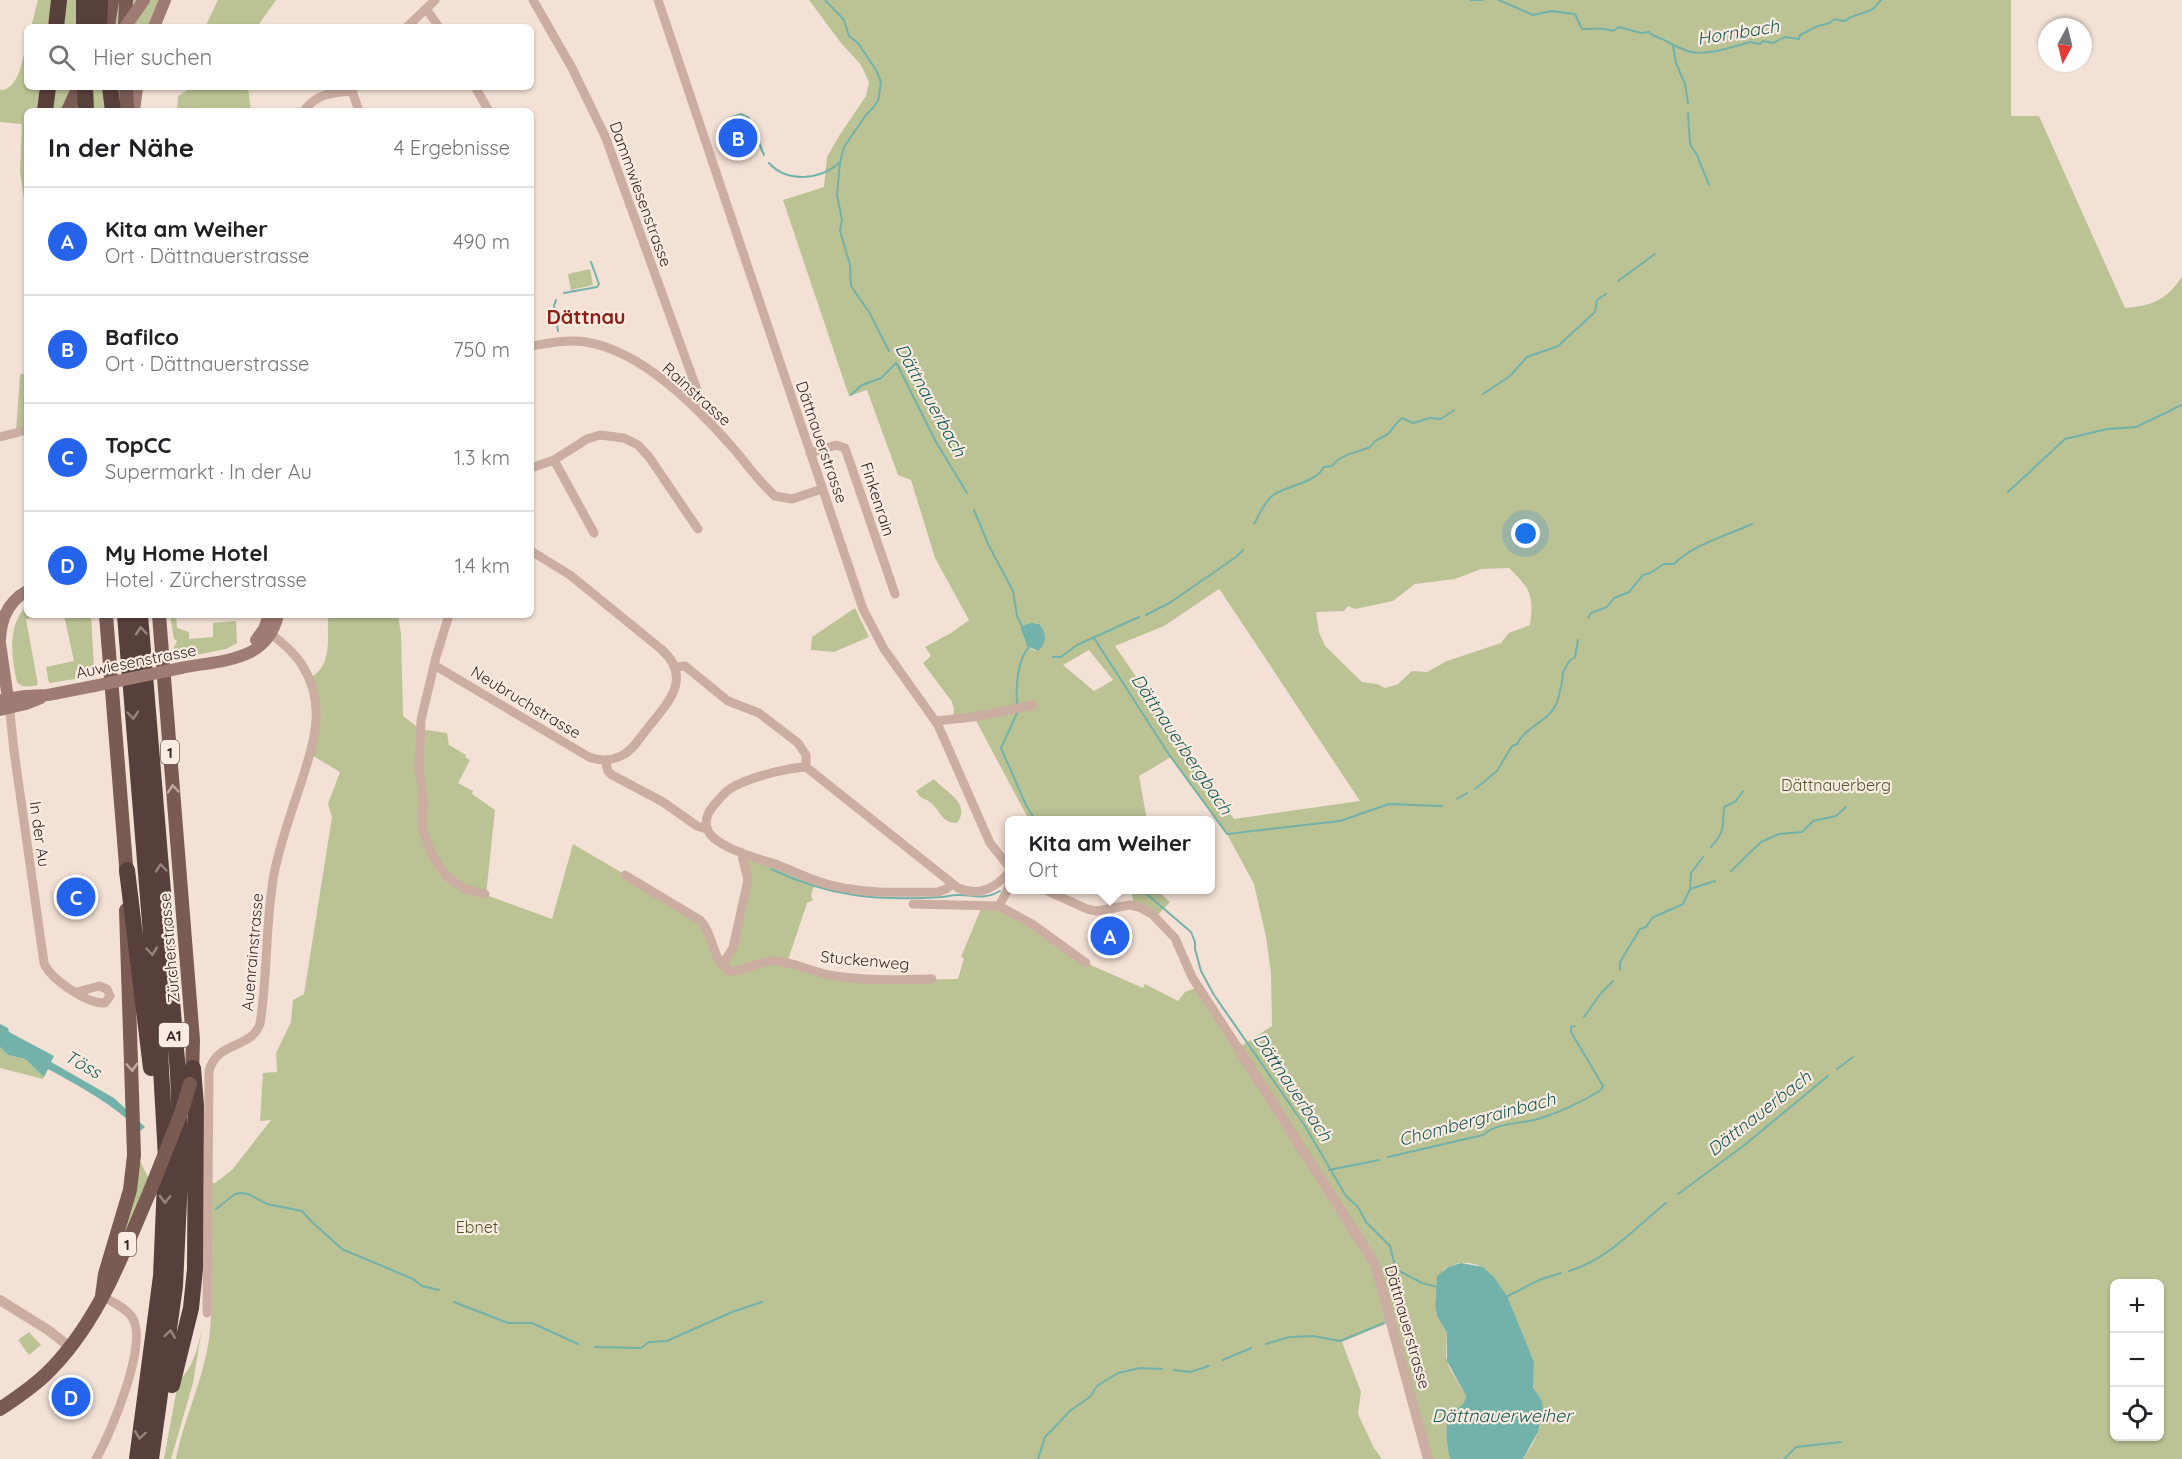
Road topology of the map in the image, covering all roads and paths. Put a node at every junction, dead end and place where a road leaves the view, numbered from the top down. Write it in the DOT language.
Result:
graph roads {
  1 [pos="59,0"];
  2 [pos="84,0"];
  3 [pos="100,0"];
  4 [pos="112,0"];
  5 [pos="126,0"];
  6 [pos="144,0"];
  7 [pos="165,0"];
  8 [pos="435,0"];
  9 [pos="533,0"];
  10 [pos="658,0"];
  11 [pos="427,9"];
  12 [pos="56,24"];
  13 [pos="84,24"];
  14 [pos="99,24"];
  15 [pos="108,24"];
  16 [pos="125,24"];
  17 [pos="127,24"];
  18 [pos="155,24"];
  19 [pos="410,24"];
  20 [pos="437,24"];
  21 [pos="48,90"];
  22 [pos="78,90"];
  23 [pos="84,90"];
  24 [pos="100,90"];
  25 [pos="110,90"];
  26 [pos="126,90"];
  27 [pos="137,90"];
  28 [pos="348,90"];
  29 [pos="353,90"];
  30 [pos="476,90"];
  31 [pos="45,108"];
  32 [pos="75,108"];
  33 [pos="102,108"];
  34 [pos="113,108"];
  35 [pos="128,108"];
  36 [pos="134,108"];
  37 [pos="307,108"];
  38 [pos="358,108"];
  39 [pos="487,108"];
  40 [pos="534,346"];
  41 [pos="694,408"];
  42 [pos="24,431"];
  43 [pos="0,437"];
  44 [pos="810,453"];
  45 [pos="554,460"];
  46 [pos="534,467"];
  47 [pos="822,489"];
  48 [pos="698,529"];
  49 [pos="594,533"];
  50 [pos="534,553"];
  51 [pos="24,593"];
  52 [pos="895,594"];
  53 [pos="106,618"];
  54 [pos="125,618"];
  55 [pos="140,618"];
  56 [pos="159,618"];
  57 [pos="269,618"];
  58 [pos="276,618"];
  59 [pos="448,618"];
  60 [pos="267,631"];
  61 [pos="0,641"];
  62 [pos="434,665"];
  63 [pos="674,667"];
  64 [pos="4,704"];
  65 [pos="1028,705"];
  66 [pos="935,721"];
  67 [pos="605,760"];
  68 [pos="806,767"];
  69 [pos="707,829"];
  70 [pos="741,852"];
  71 [pos="1005,864"];
  72 [pos="127,870"];
  73 [pos="626,875"];
  74 [pos="1005,875"];
  75 [pos="952,884"];
  76 [pos="486,894"];
  77 [pos="1005,894"];
  78 [pos="1054,894"];
  79 [pos="913,904"];
  80 [pos="999,906"];
  81 [pos="1086,963"];
  82 [pos="722,964"];
  83 [pos="932,979"];
  84 [pos="77,992"];
  85 [pos="1238,1048"];
  86 [pos="192,1076"];
  87 [pos="164,1120"];
  88 [pos="102,1296"];
  89 [pos="0,1300"];
  90 [pos="207,1313"];
  91 [pos="70,1347"];
  92 [pos="0,1409"];
  93 [pos="147,1458"];
  94 [pos="96,1459"];
  95 [pos="1428,1459"];
  1 -- 12 [label="highway"];
  2 -- 13 [label="highway"];
  3 -- 14 [label="highway"];
  4 -- 15 [label="main road"];
  5 -- 16 [label="main road"];
  6 -- 17 [label="main road, bridge"];
  7 -- 18 [label="main road"];
  8 -- 11 [label="street"];
  9 -- 41 [label="street, Dammwiesenstrasse"];
  10 -- 44 [label="street, Dättnauerstrasse"];
  11 -- 19 [label="street"];
  11 -- 20 [label="street"];
  21 -- 31 [label="highway"];
  22 -- 32 [label="main road"];
  23 -- 32 [label="highway"];
  24 -- 33 [label="highway"];
  25 -- 34 [label="highway"];
  26 -- 35 [label="main road"];
  27 -- 36 [label="main road"];
  28 -- 37 [label="street"];
  29 -- 38 [label="street"];
  30 -- 39 [label="street"];
  40 -- 41 [label="street, Rainstrasse"];
  41 -- 47 [label="street, Rainstrasse"];
  42 -- 43 [label="street"];
  44 -- 47 [label="street, Dättnauerstrasse"];
  44 -- 52 [label="street, Finkenrain"];
  45 -- 46 [label="street"];
  45 -- 48 [label="street"];
  45 -- 49 [label="street"];
  47 -- 66 [label="street, Dättnauerstrasse"];
  50 -- 63 [label="street"];
  51 -- 61 [label="main road"];
  53 -- 72 [label="main road, Zürcherstrasse / 1"];
  54 -- 87 [label="highway, A1, one-way"];
  93 -- 55 [label="highway, A1, one-way"];
  86 -- 56 [label="main road, Zürcherstrasse / 1, one-way"];
  57 -- 60 [label="main road, Auwiesenstrasse"];
  58 -- 60 [label="main road, Auwiesenstrasse"];
  59 -- 62 [label="street"];
  60 -- 64 [label="main road, Auwiesenstrasse, bridge"];
  60 -- 90 [label="street, Auenrainstrasse"];
  61 -- 64 [label="main road"];
  62 -- 67 [label="street, Neubruchstrasse"];
  62 -- 76 [label="street"];
  63 -- 67 [label="street"];
  63 -- 68 [label="street"];
  64 -- 84 [label="street, In der Au"];
  65 -- 66 [label="street"];
  66 -- 71 [label="street, Dättnauerstrasse"];
  67 -- 69 [label="street, Neubruchstrasse"];
  68 -- 69 [label="street"];
  68 -- 75 [label="street"];
  69 -- 70 [label="street, Neubruchstrasse"];
  70 -- 75 [label="street, Neubruchstrasse"];
  70 -- 82 [label="street"];
  72 -- 87 [label="highway, A1"];
  72 -- 88 [label="main road, Zürcherstrasse / 1, one-way"];
  73 -- 82 [label="street"];
  74 -- 75 [label="street"];
  77 -- 80 [label="street"];
  78 -- 85 [label="street, Dättnauerstrasse"];
  79 -- 80 [label="street"];
  80 -- 81 [label="street"];
  82 -- 83 [label="street, Stuckenweg"];
  85 -- 95 [label="street, Dättnauerstrasse"];
  86 -- 88 [label="main road, Zürcherstrasse / 1, bridge"];
  86 -- 93 [label="highway, A1"];
  87 -- 93 [label="highway, A1, one-way"];
  88 -- 91 [label="main road, Zürcherstrasse / 1"];
  88 -- 94 [label="street"];
  89 -- 91 [label="street"];
  91 -- 92 [label="main road, Zürcherstrasse / 1"];
}
